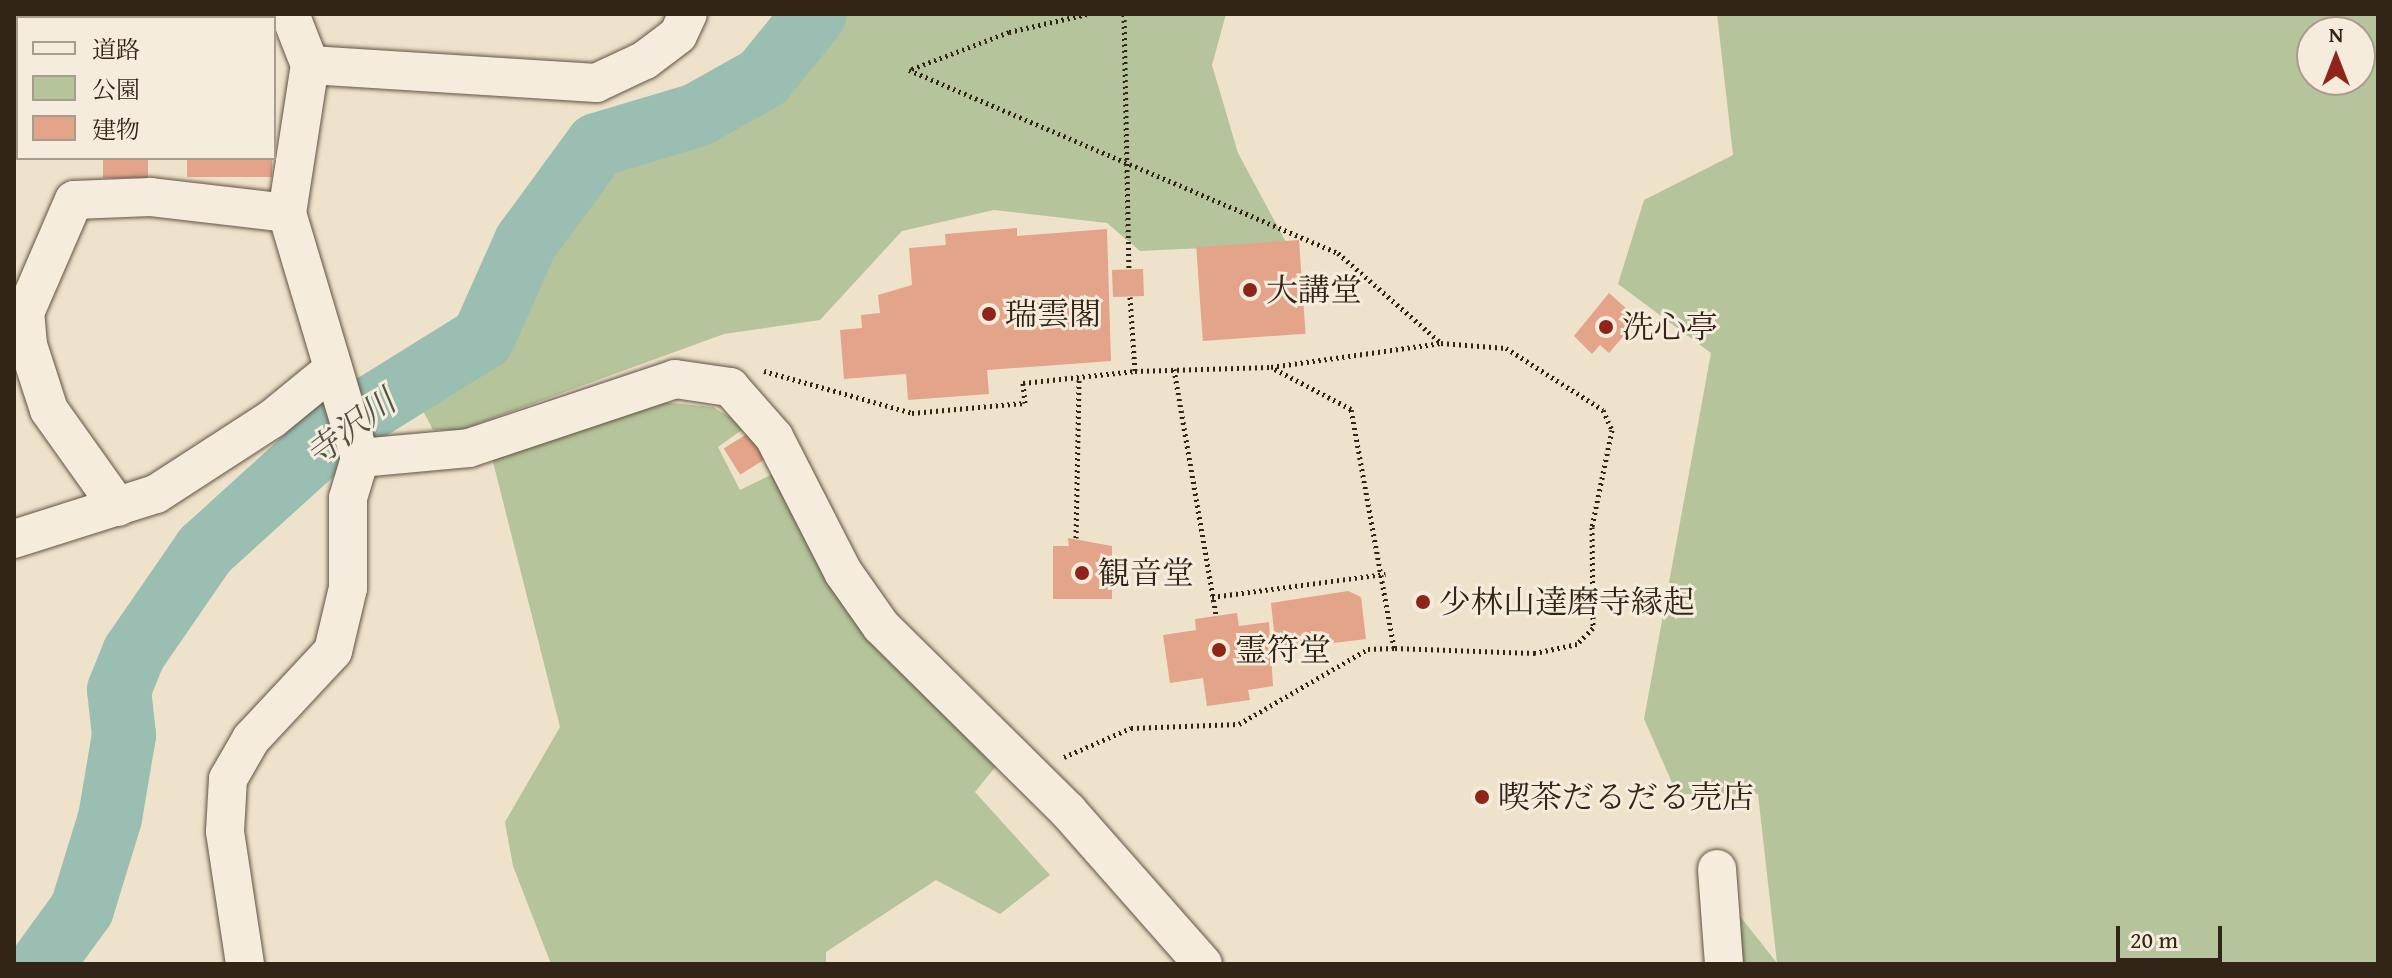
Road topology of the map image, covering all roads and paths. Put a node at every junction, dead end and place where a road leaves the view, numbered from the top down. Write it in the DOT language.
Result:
graph roads {
  1 [pos="290,14"];
  2 [pos="688,14"];
  3 [pos="1087,14"];
  4 [pos="1124,14"];
  5 [pos="310,65"];
  6 [pos="1126,163"];
  7 [pos="287,213"];
  8 [pos="1129,270"];
  9 [pos="1130,297"];
  10 [pos="1441,343"];
  11 [pos="1271,367"];
  12 [pos="1174,369"];
  13 [pos="1135,371"];
  14 [pos="1079,377"];
  15 [pos="704,379"];
  16 [pos="337,380"];
  17 [pos="358,452"];
  18 [pos="118,507"];
  19 [pos="1076,538"];
  20 [pos="14,539"];
  21 [pos="1385,574"];
  22 [pos="1212,597"];
  23 [pos="1216,616"];
  24 [pos="1394,648"];
  25 [pos="1032,775"];
  26 [pos="1717,869"];
  27 [pos="1194,955"];
  28 [pos="245,964"];
  29 [pos="1724,964"];
  1 -- 5 [label="street"];
  2 -- 5 [label="street"];
  3 -- 6 [label="path"];
  4 -- 6 [label="path"];
  5 -- 7 [label="street"];
  6 -- 8 [label="path"];
  6 -- 10 [label="path"];
  7 -- 16 [label="street"];
  7 -- 18 [label="street"];
  9 -- 13 [label="path"];
  10 -- 11 [label="path"];
  10 -- 24 [label="path"];
  11 -- 12 [label="path"];
  11 -- 21 [label="path"];
  12 -- 13 [label="path"];
  12 -- 22 [label="path"];
  13 -- 14 [label="path"];
  14 -- 15 [label="path"];
  14 -- 19 [label="path"];
  15 -- 17 [label="street"];
  15 -- 25 [label="street"];
  16 -- 17 [label="street"];
  16 -- 18 [label="street"];
  17 -- 28 [label="street"];
  18 -- 20 [label="street"];
  21 -- 22 [label="path"];
  21 -- 24 [label="path"];
  22 -- 23 [label="path"];
  24 -- 25 [label="path"];
  25 -- 27 [label="street"];
  26 -- 29 [label="street"];
}
